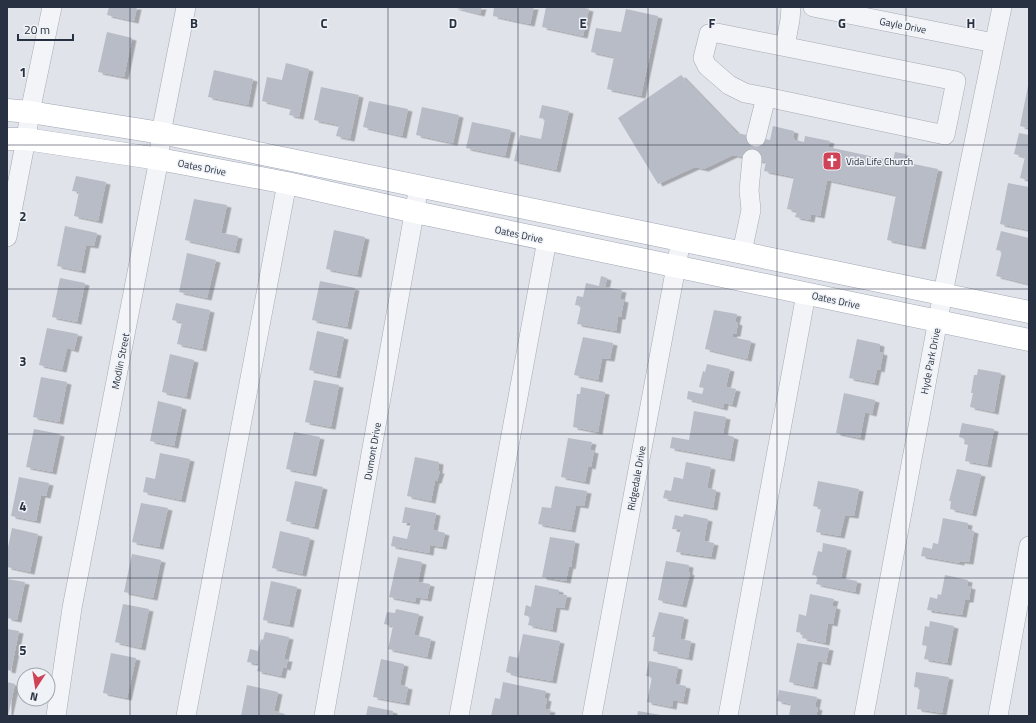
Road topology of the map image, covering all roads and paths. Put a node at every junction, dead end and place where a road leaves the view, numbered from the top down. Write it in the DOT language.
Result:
graph roads {
  1 [pos="52,7"];
  2 [pos="186,7"];
  3 [pos="791,7"];
  4 [pos="813,7"];
  5 [pos="1002,7"];
  6 [pos="994,43"];
  7 [pos="785,46"];
  8 [pos="955,87"];
  9 [pos="984,93"];
  10 [pos="766,97"];
  11 [pos="7,110"];
  12 [pos="30,112"];
  13 [pos="161,133"];
  14 [pos="756,137"];
  15 [pos="16,139"];
  16 [pos="159,159"];
  17 [pos="752,159"];
  18 [pos="287,183"];
  19 [pos="419,186"];
  20 [pos="415,212"];
  21 [pos="7,237"];
  22 [pos="547,240"];
  23 [pos="681,240"];
  24 [pos="742,252"];
  25 [pos="676,267"];
  26 [pos="942,293"];
  27 [pos="806,294"];
  28 [pos="1029,312"];
  29 [pos="938,321"];
  30 [pos="1029,340"];
  31 [pos="1029,546"];
  32 [pos="56,716"];
  33 [pos="186,716"];
  34 [pos="324,716"];
  35 [pos="459,716"];
  36 [pos="592,716"];
  37 [pos="728,716"];
  38 [pos="864,716"];
  39 [pos="998,716"];
  1 -- 12 [label="street"];
  2 -- 13 [label="street, Modlin Street"];
  3 -- 7 [label="street"];
  4 -- 6 [label="street, Gayle Drive"];
  5 -- 6 [label="street, Hyde Park Drive"];
  6 -- 9 [label="street, Hyde Park Drive"];
  7 -- 8 [label="street"];
  7 -- 10 [label="street"];
  8 -- 9 [label="street"];
  8 -- 10 [label="street"];
  9 -- 26 [label="street, Hyde Park Drive"];
  10 -- 14 [label="street"];
  11 -- 12 [label="main road"];
  12 -- 13 [label="main road"];
  12 -- 15 [label="street"];
  13 -- 16 [label="street, Modlin Street"];
  13 -- 19 [label="main road"];
  15 -- 16 [label="main road, Oates Drive"];
  15 -- 21 [label="street"];
  16 -- 18 [label="main road, Oates Drive"];
  16 -- 32 [label="street, Modlin Street"];
  17 -- 24 [label="street"];
  18 -- 20 [label="main road, Oates Drive"];
  18 -- 33 [label="street"];
  19 -- 20 [label="street, Dumont Drive"];
  19 -- 23 [label="main road"];
  20 -- 22 [label="main road, Oates Drive"];
  20 -- 34 [label="street, Dumont Drive"];
  22 -- 25 [label="main road, Oates Drive"];
  22 -- 35 [label="street"];
  23 -- 24 [label="main road"];
  23 -- 25 [label="street, Ridgedale Drive"];
  24 -- 26 [label="main road"];
  25 -- 27 [label="main road, Oates Drive"];
  25 -- 36 [label="street, Ridgedale Drive"];
  26 -- 28 [label="main road"];
  26 -- 29 [label="street, Hyde Park Drive"];
  27 -- 29 [label="main road, Oates Drive"];
  27 -- 37 [label="street"];
  29 -- 30 [label="main road, Oates Drive"];
  29 -- 38 [label="street, Hyde Park Drive"];
  31 -- 39 [label="street"];
}
